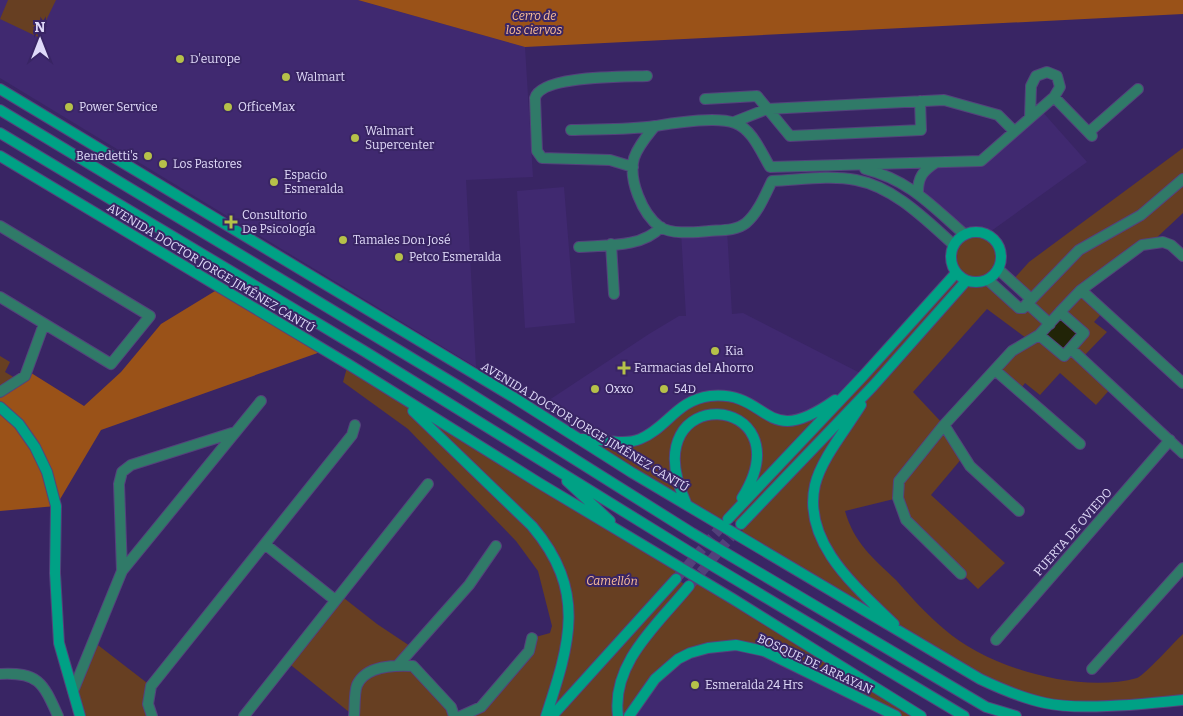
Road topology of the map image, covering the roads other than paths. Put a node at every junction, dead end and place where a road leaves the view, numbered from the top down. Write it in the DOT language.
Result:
graph roads {
  1 [pos="647,76"];
  2 [pos="0,89"];
  3 [pos="1138,90"];
  4 [pos="1054,97"];
  5 [pos="706,99"];
  6 [pos="920,101"];
  7 [pos="767,109"];
  8 [pos="0,110"];
  9 [pos="35,110"];
  10 [pos="14,118"];
  11 [pos="1030,118"];
  12 [pos="734,122"];
  13 [pos="655,126"];
  14 [pos="571,130"];
  15 [pos="1014,131"];
  16 [pos="0,133"];
  17 [pos="0,156"];
  18 [pos="938,162"];
  19 [pos="852,165"];
  20 [pos="633,167"];
  21 [pos="783,167"];
  22 [pos="1183,179"];
  23 [pos="784,181"];
  24 [pos="920,194"];
  25 [pos="0,226"];
  26 [pos="661,227"];
  27 [pos="964,234"];
  28 [pos="611,244"];
  29 [pos="954,245"];
  30 [pos="579,247"];
  31 [pos="1183,256"];
  32 [pos="998,269"];
  33 [pos="956,273"];
  34 [pos="988,280"];
  35 [pos="966,281"];
  36 [pos="1081,290"];
  37 [pos="614,294"];
  38 [pos="0,297"];
  39 [pos="1025,300"];
  40 [pos="1060,312"];
  41 [pos="44,324"];
  42 [pos="1050,324"];
  43 [pos="1039,335"];
  44 [pos="1071,349"];
  45 [pos="996,371"];
  46 [pos="864,375"];
  47 [pos="1183,383"];
  48 [pos="873,386"];
  49 [pos="0,392"];
  50 [pos="398,396"];
  51 [pos="261,401"];
  52 [pos="0,407"];
  53 [pos="355,425"];
  54 [pos="944,425"];
  55 [pos="233,433"];
  56 [pos="579,439"];
  57 [pos="1170,440"];
  58 [pos="1080,444"];
  59 [pos="1183,452"];
  60 [pos="552,466"];
  61 [pos="428,484"];
  62 [pos="686,503"];
  63 [pos="1019,511"];
  64 [pos="741,524"];
  65 [pos="624,534"];
  66 [pos="266,544"];
  67 [pos="496,546"];
  68 [pos="1183,568"];
  69 [pos="122,571"];
  70 [pos="961,574"];
  71 [pos="676,579"];
  72 [pos="688,586"];
  73 [pos="335,600"];
  74 [pos="906,635"];
  75 [pos="532,638"];
  76 [pos="996,640"];
  77 [pos="398,665"];
  78 [pos="1092,669"];
  79 [pos="0,674"];
  80 [pos="73,691"];
  81 [pos="1183,700"];
  82 [pos="900,703"];
  83 [pos="58,716"];
  84 [pos="80,716"];
  85 [pos="152,716"];
  86 [pos="244,716"];
  87 [pos="354,716"];
  88 [pos="454,716"];
  89 [pos="461,716"];
  90 [pos="546,716"];
  91 [pos="552,716"];
  92 [pos="618,716"];
  93 [pos="629,716"];
  94 [pos="896,716"];
  95 [pos="914,716"];
  96 [pos="921,716"];
  97 [pos="964,716"];
  98 [pos="1016,716"];
  1 -- 20 [label="street"];
  2 -- 9 [label="street, AVENIDA DOCTOR JORGE JIMÉNEZ CANTÚ"];
  3 -- 4 [label="street"];
  4 -- 11 [label="street"];
  4 -- 11 [label="street"];
  5 -- 7 [label="street"];
  6 -- 7 [label="street"];
  6 -- 7 [label="street"];
  6 -- 15 [label="street"];
  7 -- 12 [label="street"];
  8 -- 10 [label="street, AVENIDA DOCTOR JORGE JIMÉNEZ CANTÚ"];
  9 -- 10 [label="street"];
  9 -- 56 [label="street, AVENIDA DOCTOR JORGE JIMÉNEZ CANTÚ"];
  10 -- 98 [label="street, AVENIDA DOCTOR JORGE JIMÉNEZ CANTÚ"];
  11 -- 15 [label="street"];
  12 -- 13 [label="street"];
  12 -- 21 [label="street"];
  13 -- 14 [label="street"];
  13 -- 20 [label="street"];
  15 -- 18 [label="street"];
  16 -- 60 [label="street, AVENIDA DOCTOR JORGE JIMÉNEZ CANTÚ"];
  17 -- 50 [label="street, AVENIDA DOCTOR JORGE JIMÉNEZ CANTÚ"];
  18 -- 19 [label="street"];
  18 -- 24 [label="street"];
  19 -- 21 [label="street"];
  19 -- 24 [label="street"];
  20 -- 26 [label="street"];
  21 -- 23 [label="street"];
  22 -- 39 [label="street"];
  23 -- 26 [label="street"];
  23 -- 29 [label="street"];
  24 -- 27 [label="street"];
  25 -- 41 [label="street"];
  26 -- 28 [label="street"];
  27 -- 29 [label="street"];
  27 -- 32 [label="street"];
  28 -- 30 [label="street"];
  28 -- 37 [label="street"];
  29 -- 33 [label="street"];
  31 -- 36 [label="street"];
  32 -- 34 [label="street"];
  32 -- 39 [label="street"];
  33 -- 35 [label="street"];
  33 -- 46 [label="street"];
  34 -- 35 [label="street"];
  34 -- 39 [label="street"];
  35 -- 48 [label="street"];
  36 -- 40 [label="street"];
  36 -- 47 [label="street"];
  38 -- 41 [label="street"];
  39 -- 42 [label="street"];
  40 -- 42 [label="street"];
  40 -- 44 [label="street"];
  41 -- 49 [label="street"];
  42 -- 43 [label="street"];
  43 -- 44 [label="street"];
  43 -- 45 [label="street"];
  44 -- 57 [label="street"];
  45 -- 54 [label="street"];
  45 -- 58 [label="street"];
  46 -- 56 [label="street"];
  46 -- 62 [label="street"];
  48 -- 64 [label="street"];
  48 -- 74 [label="street"];
  50 -- 65 [label="street, AVENIDA DOCTOR JORGE JIMÉNEZ CANTÚ"];
  50 -- 90 [label="street"];
  51 -- 55 [label="street"];
  52 -- 80 [label="street"];
  53 -- 66 [label="street"];
  54 -- 63 [label="street"];
  54 -- 70 [label="street"];
  55 -- 69 [label="street"];
  55 -- 69 [label="street"];
  56 -- 62 [label="street, AVENIDA DOCTOR JORGE JIMÉNEZ CANTÚ"];
  57 -- 59 [label="street"];
  57 -- 76 [label="street, PUERTA DE OVIEDO"];
  60 -- 65 [label="street"];
  60 -- 97 [label="street, AVENIDA DOCTOR JORGE JIMÉNEZ CANTÚ"];
  61 -- 73 [label="street"];
  62 -- 74 [label="street, AVENIDA DOCTOR JORGE JIMÉNEZ CANTÚ"];
  65 -- 82 [label="street, AVENIDA DOCTOR JORGE JIMÉNEZ CANTÚ"];
  66 -- 73 [label="street"];
  66 -- 85 [label="street"];
  67 -- 77 [label="street"];
  68 -- 78 [label="street"];
  69 -- 80 [label="street"];
  71 -- 91 [label="street"];
  72 -- 92 [label="street"];
  73 -- 86 [label="street"];
  74 -- 81 [label="street, AVENIDA DOCTOR JORGE JIMÉNEZ CANTÚ"];
  75 -- 89 [label="street"];
  77 -- 87 [label="street"];
  77 -- 88 [label="street"];
  79 -- 83 [label="street"];
  80 -- 84 [label="street"];
  82 -- 95 [label="street"];
  82 -- 96 [label="street, AVENIDA DOCTOR JORGE JIMÉNEZ CANTÚ"];
  93 -- 94 [label="street, BOSQUE DE ARRAYAN"];
}
